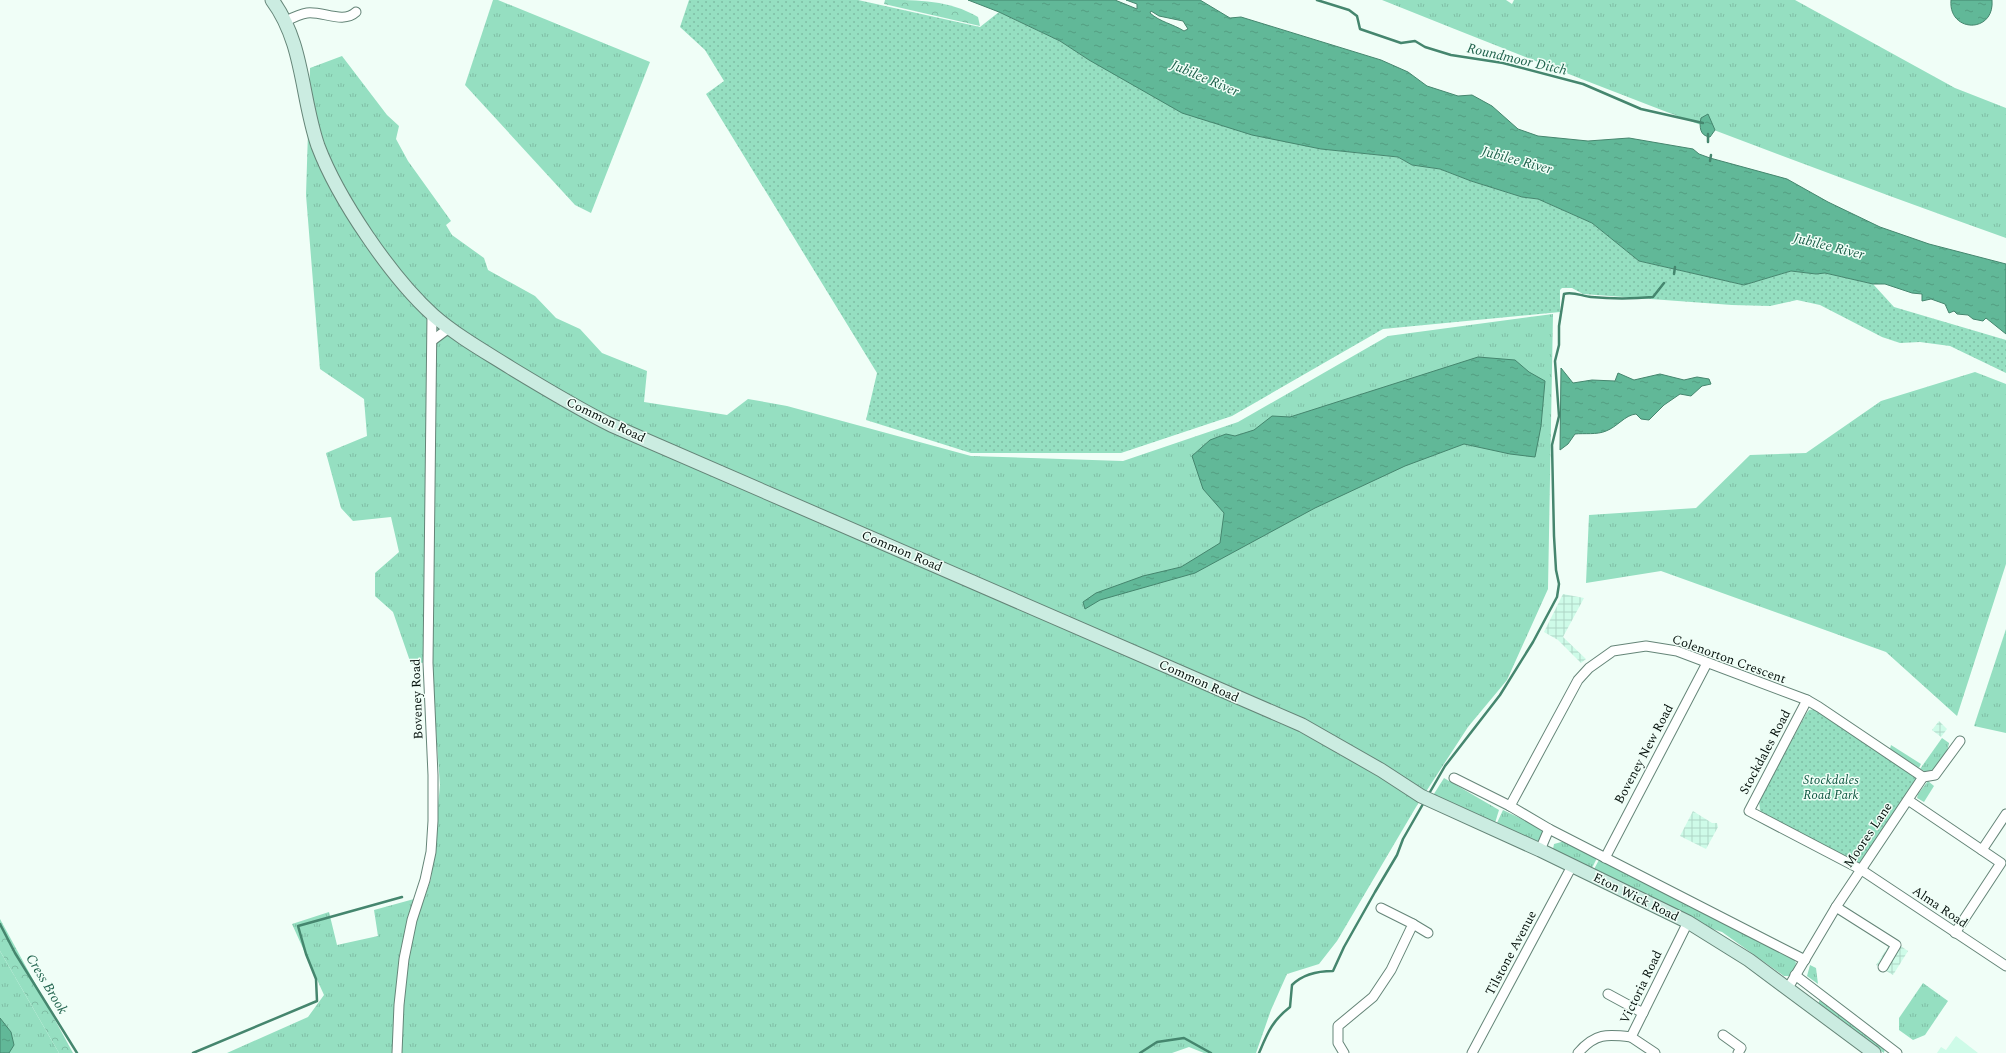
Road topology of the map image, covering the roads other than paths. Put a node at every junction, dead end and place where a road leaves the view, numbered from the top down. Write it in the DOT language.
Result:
graph roads {
  1 [pos="272,0"];
  2 [pos="356,12"];
  3 [pos="286,21"];
  4 [pos="432,314"];
  5 [pos="449,328"];
  6 [pos="433,340"];
  7 [pos="1707,663"];
  8 [pos="1807,700"];
  9 [pos="1960,741"];
  10 [pos="1381,770"];
  11 [pos="1923,777"];
  12 [pos="1454,778"];
  13 [pos="1908,800"];
  14 [pos="1512,803"];
  15 [pos="2006,814"];
  16 [pos="1549,829"];
  17 [pos="1540,850"];
  18 [pos="1982,850"];
  19 [pos="1605,858"];
  20 [pos="1572,866"];
  21 [pos="1860,869"];
  22 [pos="1836,907"];
  23 [pos="1381,908"];
  24 [pos="1688,922"];
  25 [pos="1413,924"];
  26 [pos="1955,933"];
  27 [pos="1428,934"];
  28 [pos="1805,960"];
  29 [pos="2006,966"];
  30 [pos="1883,967"];
  31 [pos="1795,975"];
  32 [pos="1788,988"];
  33 [pos="1608,994"];
  34 [pos="1644,1013"];
  35 [pos="1723,1035"];
  36 [pos="1631,1037"];
  37 [pos="397,1053"];
  38 [pos="1344,1053"];
  39 [pos="1472,1053"];
  40 [pos="1578,1053"];
  41 [pos="1655,1053"];
  42 [pos="1738,1053"];
  43 [pos="1874,1053"];
  44 [pos="1897,1053"];
  1 -- 3 [label="main road, Common Road"];
  2 -- 3 [label="street"];
  3 -- 4 [label="main road, Common Road"];
  4 -- 5 [label="main road, Common Road"];
  4 -- 6 [label="street, Boveney Road"];
  5 -- 6 [label="street"];
  5 -- 10 [label="main road, Common Road"];
  6 -- 37 [label="street, Boveney Road"];
  7 -- 8 [label="street, Colenorton Crescent"];
  7 -- 14 [label="street, Colenorton Crescent"];
  7 -- 19 [label="street, Boveney New Road"];
  8 -- 11 [label="street, Colenorton Crescent"];
  8 -- 21 [label="street, Stockdales Road"];
  9 -- 11 [label="street"];
  10 -- 17 [label="main road, Eton Wick Road"];
  11 -- 13 [label="street, Moores Lane"];
  12 -- 14 [label="street"];
  13 -- 18 [label="street"];
  13 -- 21 [label="street, Moores Lane"];
  14 -- 16 [label="street"];
  15 -- 18 [label="street"];
  16 -- 17 [label="street"];
  16 -- 19 [label="street"];
  17 -- 20 [label="main road, Eton Wick Road"];
  18 -- 26 [label="street"];
  19 -- 28 [label="street"];
  20 -- 24 [label="main road, Eton Wick Road"];
  20 -- 39 [label="street, Tilstone Avenue"];
  21 -- 22 [label="street, Moores Lane"];
  21 -- 26 [label="street, Alma Road"];
  22 -- 28 [label="street, Moores Lane"];
  22 -- 30 [label="street"];
  23 -- 25 [label="street"];
  24 -- 32 [label="main road, Eton Wick Road"];
  24 -- 34 [label="street, Victoria Road"];
  25 -- 27 [label="street"];
  25 -- 38 [label="street"];
  26 -- 29 [label="street, Alma Road"];
  28 -- 31 [label="street, Moores Lane"];
  31 -- 32 [label="street, Moores Lane"];
  31 -- 44 [label="street"];
  32 -- 43 [label="main road, Eton Wick Road"];
  33 -- 34 [label="street"];
  34 -- 36 [label="street, Victoria Road"];
  35 -- 42 [label="street"];
  36 -- 40 [label="street"];
  36 -- 41 [label="street, Victoria Road"];
}
